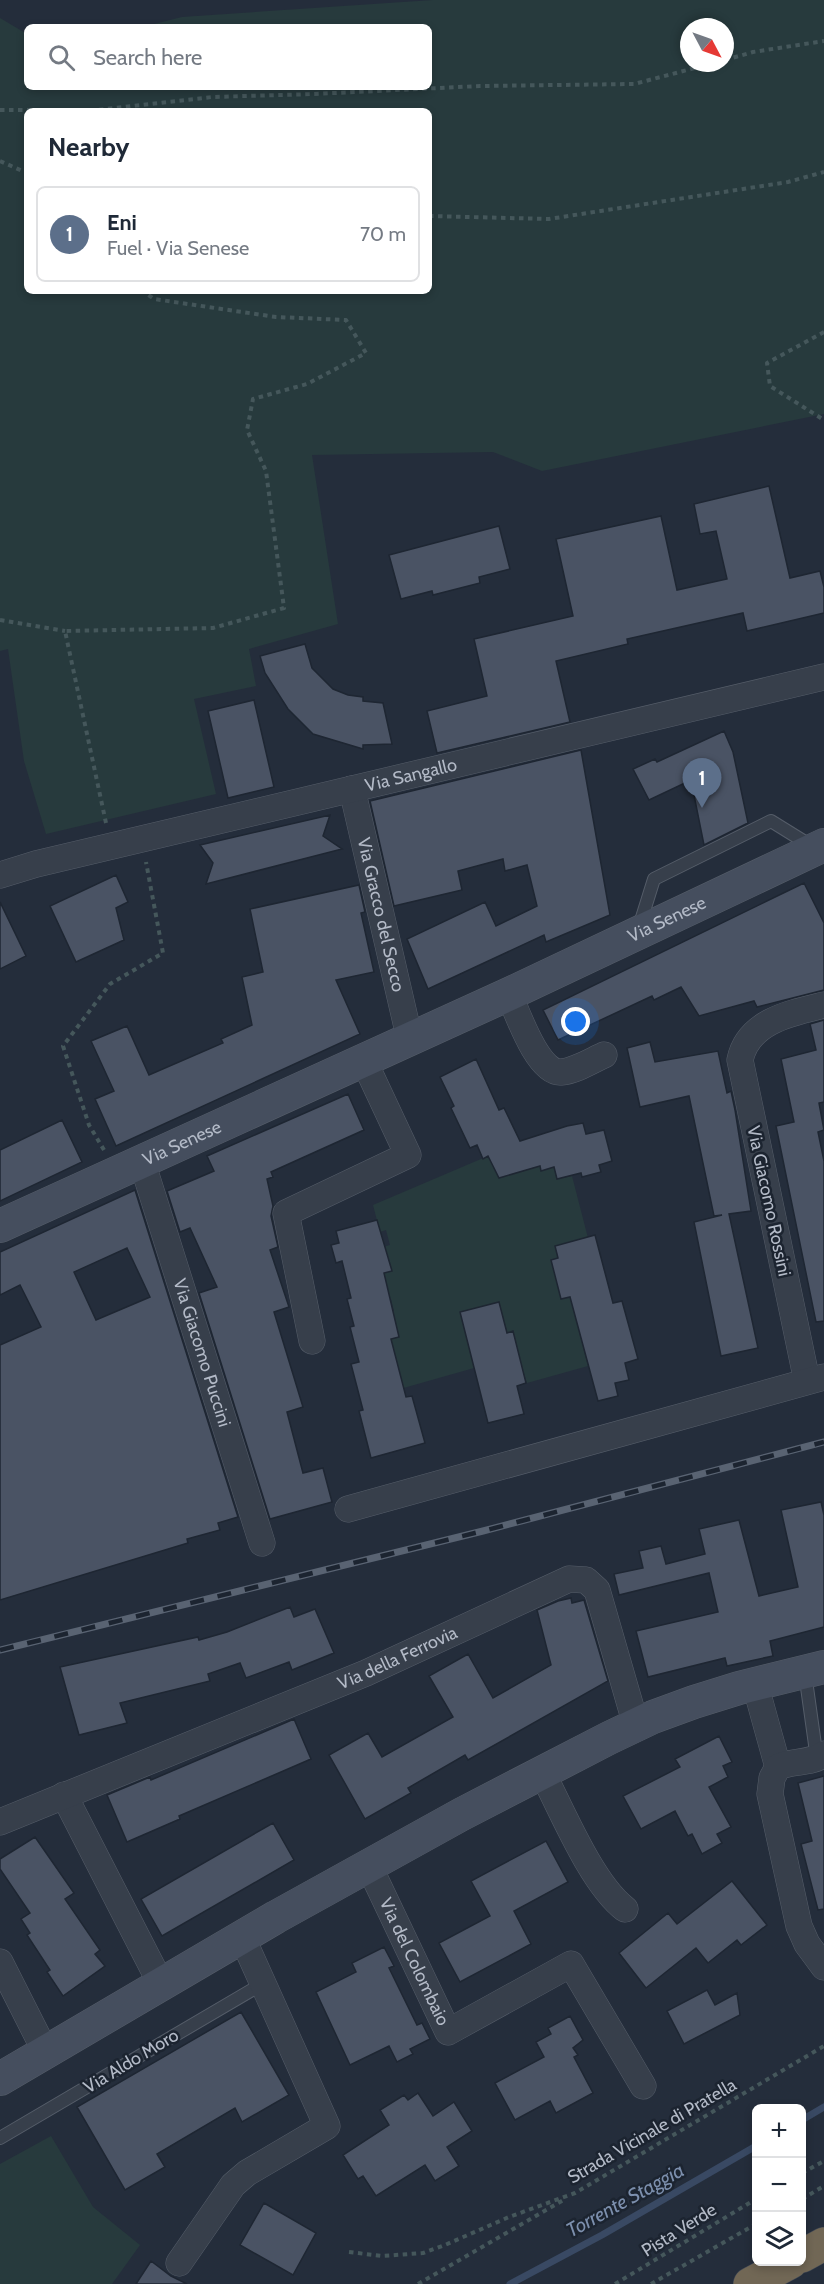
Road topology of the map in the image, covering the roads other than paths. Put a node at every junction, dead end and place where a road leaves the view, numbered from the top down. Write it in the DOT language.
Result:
graph roads {
  1 [pos="824,676"];
  2 [pos="352,789"];
  3 [pos="822,854"];
  4 [pos="0,875"];
  5 [pos="636,934"];
  6 [pos="509,994"];
  7 [pos="824,1005"];
  8 [pos="410,1040"];
  9 [pos="604,1054"];
  10 [pos="364,1060"];
  11 [pos="130,1167"];
  12 [pos="0,1226"];
  13 [pos="312,1341"];
  14 [pos="815,1379"];
  15 [pos="348,1509"];
  16 [pos="262,1544"];
  17 [pos="814,1669"];
  18 [pos="754,1684"];
  19 [pos="636,1725"];
  20 [pos="822,1758"];
  21 [pos="778,1767"];
  22 [pos="542,1772"];
  23 [pos="64,1795"];
  24 [pos="0,1822"];
  25 [pos="369,1866"];
  26 [pos="625,1909"];
  27 [pos="242,1937"];
  28 [pos="0,1962"];
  29 [pos="824,1967"];
  30 [pos="160,1984"];
  31 [pos="262,1984"];
  32 [pos="45,2051"];
  33 [pos="0,2079"];
  34 [pos="643,2086"];
  35 [pos="0,2138"];
  36 [pos="824,2244"];
  37 [pos="806,2253"];
  38 [pos="179,2263"];
  39 [pos="784,2266"];
  40 [pos="750,2284"];
  1 -- 2 [label="street, Via Sangallo"];
  2 -- 4 [label="street, Via Sangallo"];
  2 -- 8 [label="street, Via Gracco del Secco"];
  3 -- 5 [label="main road, Via Senese"];
  3 -- 5 [label="lane"];
  5 -- 6 [label="main road, Via Senese"];
  6 -- 8 [label="main road, Via Senese"];
  6 -- 9 [label="street"];
  7 -- 14 [label="street, Via Giacomo Rossini"];
  8 -- 10 [label="main road, Via Senese"];
  10 -- 11 [label="main road, Via Senese"];
  10 -- 13 [label="street"];
  11 -- 12 [label="main road, Via Senese"];
  11 -- 16 [label="street, Via Giacomo Puccini"];
  14 -- 15 [label="street"];
  17 -- 18 [label="main road"];
  17 -- 20 [label="lane"];
  18 -- 19 [label="main road"];
  18 -- 21 [label="street"];
  19 -- 22 [label="main road"];
  19 -- 23 [label="street, Via della Ferrovia"];
  20 -- 21 [label="street"];
  21 -- 29 [label="street"];
  22 -- 25 [label="main road"];
  22 -- 26 [label="street"];
  23 -- 24 [label="street, Via della Ferrovia"];
  23 -- 30 [label="street"];
  25 -- 27 [label="main road"];
  25 -- 34 [label="street, Via del Colombaio"];
  27 -- 30 [label="main road"];
  27 -- 31 [label="street"];
  28 -- 32 [label="street"];
  30 -- 32 [label="main road"];
  31 -- 35 [label="lane, Via Aldo Moro"];
  31 -- 38 [label="street"];
  32 -- 33 [label="main road"];
  36 -- 37 [label="highway"];
  39 -- 40 [label="highway"];
}
